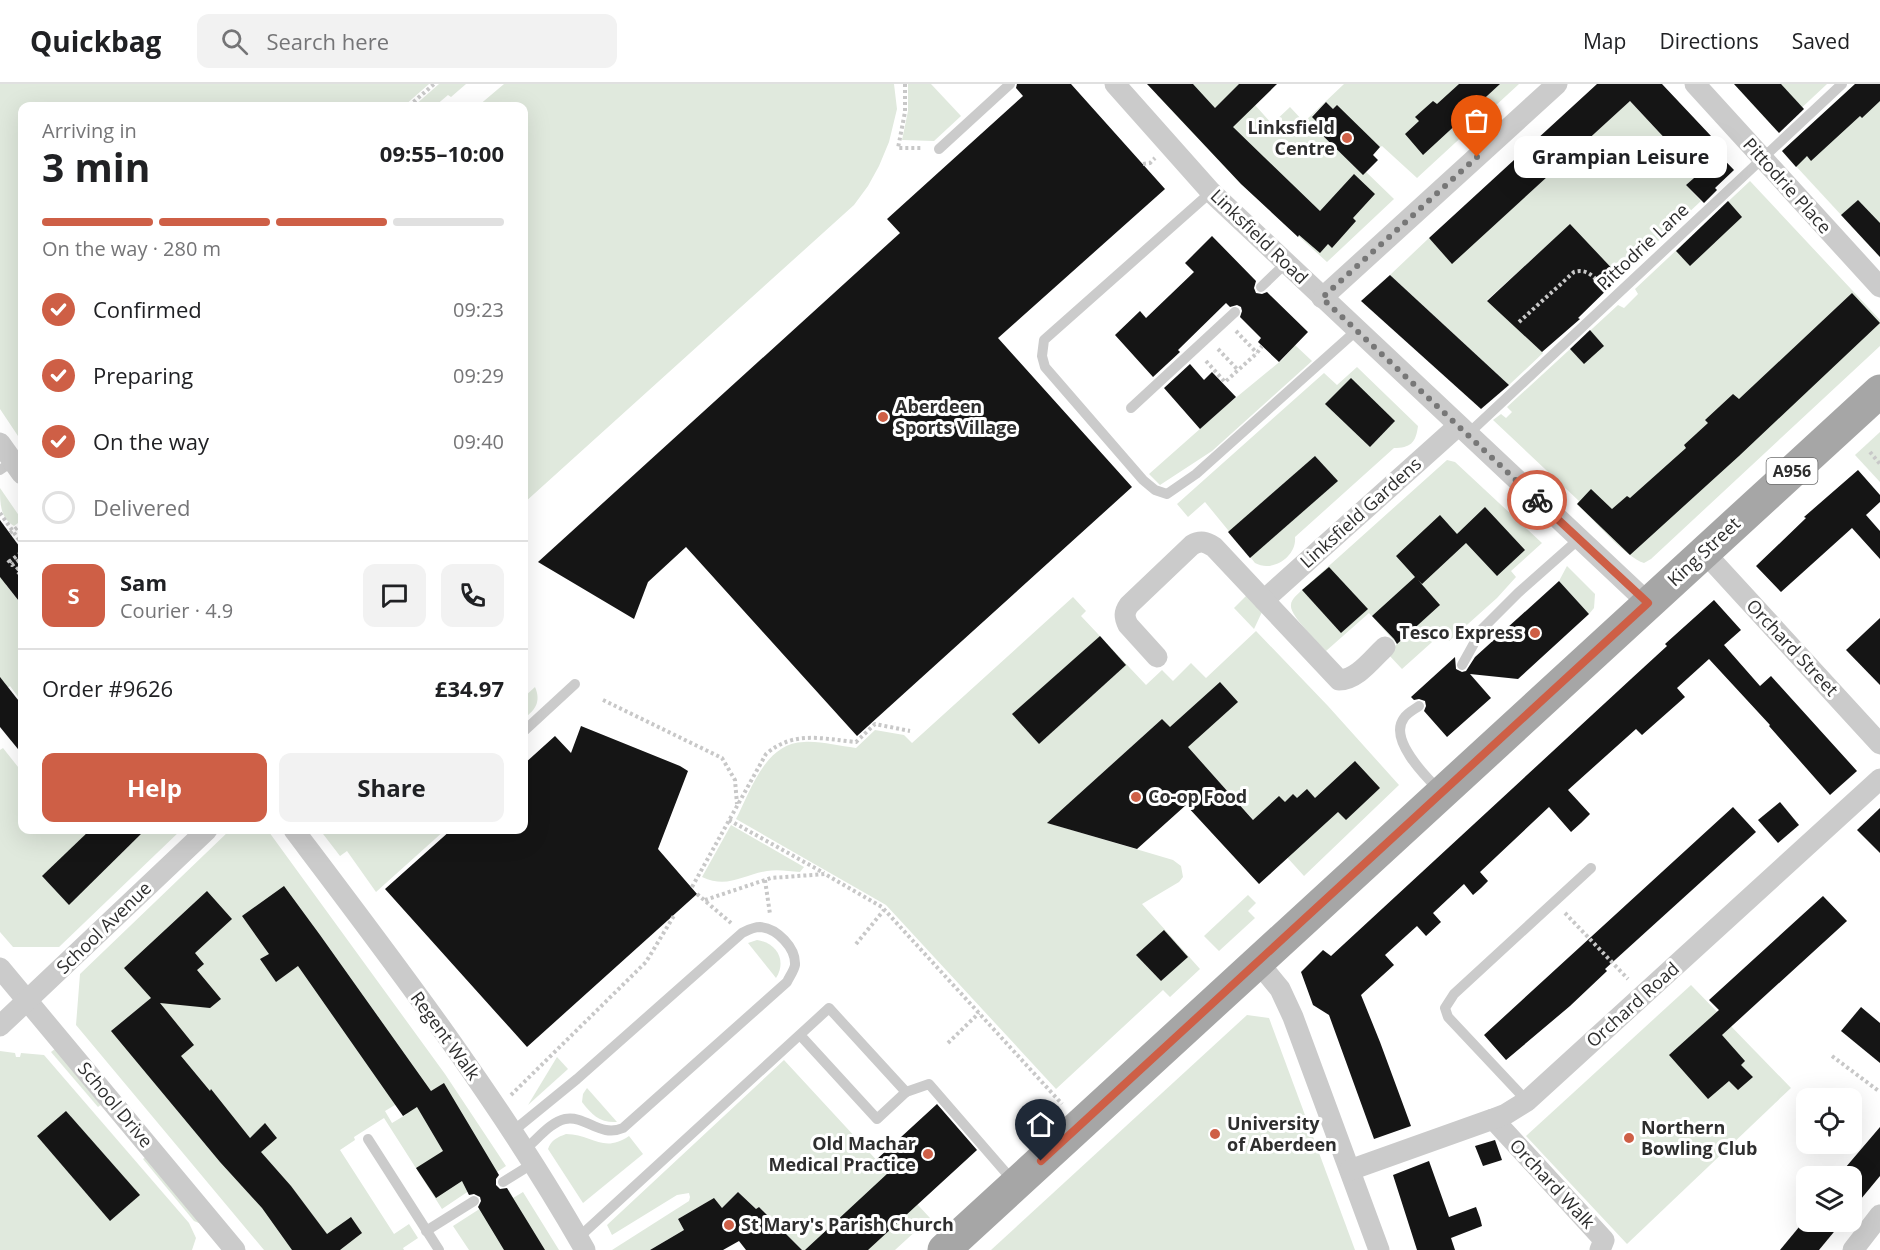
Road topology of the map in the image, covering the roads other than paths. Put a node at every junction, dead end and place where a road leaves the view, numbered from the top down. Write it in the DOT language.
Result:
graph roads {
  1 [pos="1010,84"];
  2 [pos="1115,84"];
  3 [pos="1557,84"];
  4 [pos="1695,84"];
  5 [pos="1842,84"];
  6 [pos="939,149"];
  7 [pos="1762,158"];
  8 [pos="1211,192"];
  9 [pos="1285,264"];
  10 [pos="1261,286"];
  11 [pos="1880,287"];
  12 [pos="1322,298"];
  13 [pos="1235,312"];
  14 [pos="1357,330"];
  15 [pos="1880,391"];
  16 [pos="1131,408"];
  17 [pos="1463,430"];
  18 [pos="0,443"];
  19 [pos="12,468"];
  20 [pos="1579,539"];
  21 [pos="1704,552"];
  22 [pos="1264,600"];
  23 [pos="1648,603"];
  24 [pos="1385,648"];
  25 [pos="1157,657"];
  26 [pos="1462,665"];
  27 [pos="575,684"];
  28 [pos="1419,706"];
  29 [pos="528,727"];
  30 [pos="1880,744"];
  31 [pos="1880,779"];
  32 [pos="1441,793"];
  33 [pos="203,834"];
  34 [pos="297,834"];
  35 [pos="1591,867"];
  36 [pos="1257,961"];
  37 [pos="0,968"];
  38 [pos="28,1001"];
  39 [pos="0,1026"];
  40 [pos="800,1035"];
  41 [pos="906,1092"];
  42 [pos="1527,1101"];
  43 [pos="1493,1119"];
  44 [pos="512,1132"];
  45 [pos="368,1139"];
  46 [pos="528,1157"];
  47 [pos="1350,1170"];
  48 [pos="503,1182"];
  49 [pos="1016,1185"];
  50 [pos="474,1201"];
  51 [pos="1880,1215"];
  52 [pos="426,1231"];
  53 [pos="581,1244"];
  54 [pos="228,1247"];
  55 [pos="439,1250"];
  56 [pos="944,1250"];
  57 [pos="1379,1250"];
  58 [pos="1600,1250"];
  59 [pos="1852,1250"];
  1 -- 6 [label="lane"];
  2 -- 8 [label="street, Linksfield Road"];
  3 -- 12 [label="street"];
  4 -- 7 [label="street, Pittodrie Place"];
  5 -- 7 [label="lane, Pittodrie Lane"];
  7 -- 11 [label="street, Pittodrie Place"];
  7 -- 17 [label="lane, Pittodrie Lane"];
  8 -- 9 [label="street, Linksfield Road"];
  8 -- 14 [label="lane"];
  9 -- 10 [label="lane"];
  9 -- 12 [label="street, Linksfield Road"];
  12 -- 14 [label="street, Linksfield Road"];
  13 -- 16 [label="lane"];
  14 -- 17 [label="street, Linksfield Road"];
  15 -- 21 [label="main road, King Street / A956"];
  17 -- 20 [label="street, Linksfield Road"];
  17 -- 22 [label="street, Linksfield Gardens"];
  18 -- 19 [label="street"];
  20 -- 23 [label="street, Linksfield Road"];
  20 -- 26 [label="lane"];
  21 -- 23 [label="main road, King Street / A956"];
  21 -- 30 [label="street, Orchard Street"];
  22 -- 24 [label="street"];
  22 -- 25 [label="street"];
  23 -- 32 [label="main road, King Street / A956"];
  27 -- 29 [label="lane"];
  28 -- 32 [label="lane"];
  31 -- 42 [label="street, Orchard Road"];
  32 -- 36 [label="main road, King Street / A956"];
  33 -- 38 [label="street, School Avenue"];
  34 -- 44 [label="street, Regent Walk"];
  35 -- 42 [label="lane"];
  36 -- 47 [label="street"];
  36 -- 49 [label="main road, King Street / A956"];
  37 -- 38 [label="street, School Drive"];
  38 -- 39 [label="street, School Avenue"];
  38 -- 54 [label="street, School Drive"];
  40 -- 41 [label="lane"];
  40 -- 41 [label="lane"];
  40 -- 53 [label="lane"];
  41 -- 49 [label="lane"];
  42 -- 43 [label="street, Orchard Road"];
  43 -- 47 [label="street, Orchard Road"];
  43 -- 58 [label="street, Orchard Walk"];
  44 -- 46 [label="street, Regent Walk"];
  44 -- 46 [label="lane"];
  45 -- 52 [label="lane"];
  46 -- 48 [label="lane"];
  46 -- 53 [label="street, Regent Walk"];
  47 -- 57 [label="street"];
  49 -- 56 [label="main road, King Street / A956"];
  50 -- 52 [label="lane"];
  51 -- 59 [label="street"];
  52 -- 55 [label="lane"];
}
